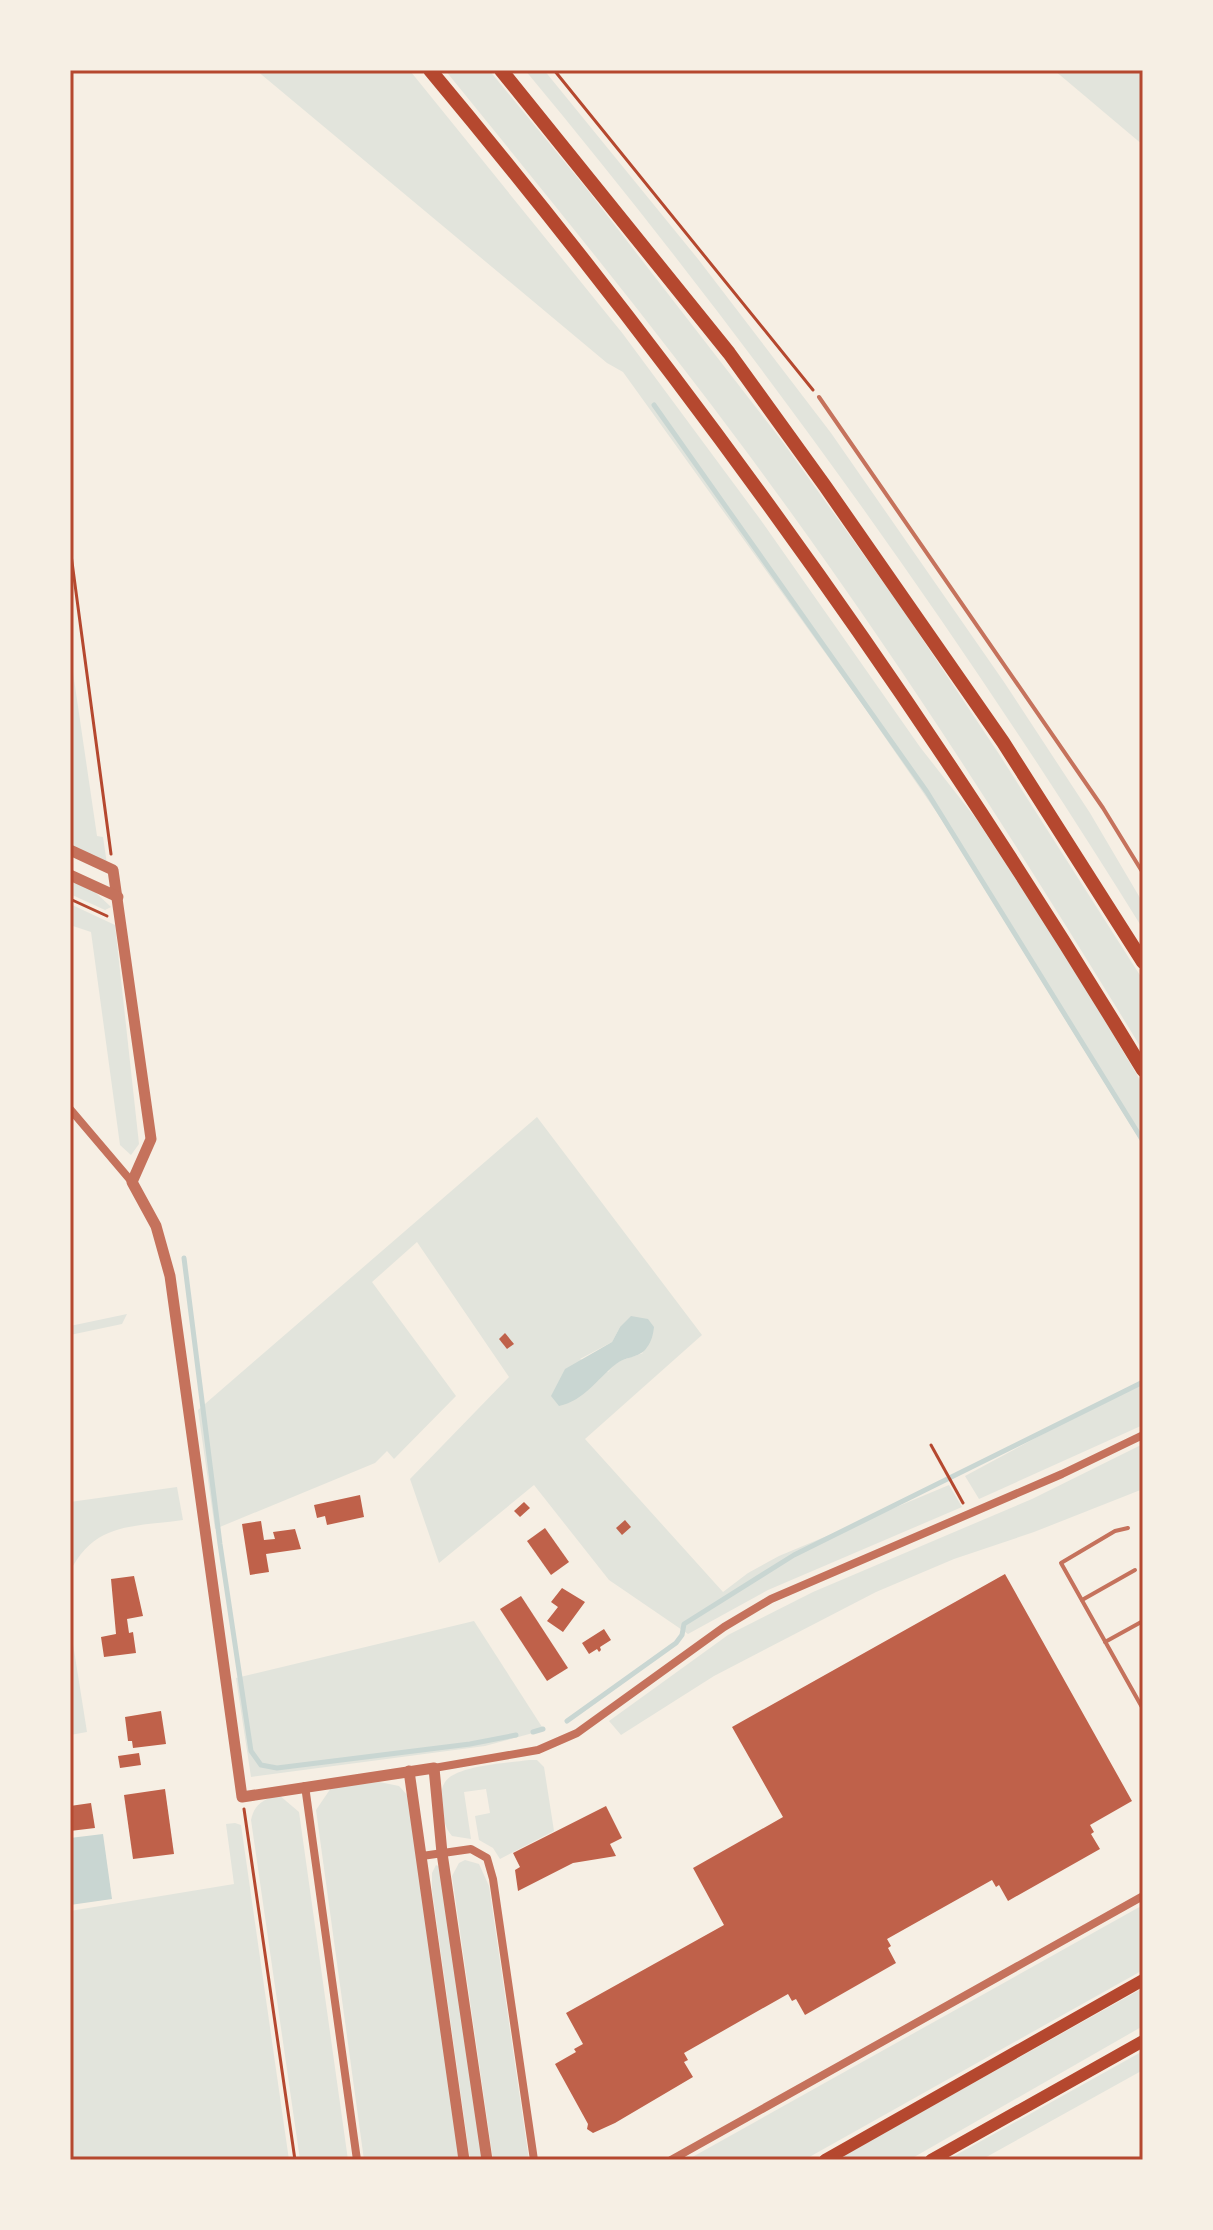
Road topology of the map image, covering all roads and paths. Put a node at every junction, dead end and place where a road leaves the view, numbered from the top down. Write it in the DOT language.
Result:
graph roads {
  1 [pos="430,70"];
  2 [pos="501,70"];
  3 [pos="554,70"];
  4 [pos="819,397"];
  5 [pos="70,547"];
  6 [pos="70,850"];
  7 [pos="113,870"];
  8 [pos="1143,873"];
  9 [pos="70,875"];
  10 [pos="118,897"];
  11 [pos="70,899"];
  12 [pos="121,923"];
  13 [pos="1143,962"];
  14 [pos="1143,1070"];
  15 [pos="70,1109"];
  16 [pos="132,1182"];
  17 [pos="1143,1435"];
  18 [pos="931,1445"];
  19 [pos="969,1514"];
  20 [pos="1128,1528"];
  21 [pos="1135,1570"];
  22 [pos="1082,1600"];
  23 [pos="1143,1621"];
  24 [pos="1105,1642"];
  25 [pos="1143,1709"];
  26 [pos="434,1768"];
  27 [pos="409,1771"];
  28 [pos="305,1786"];
  29 [pos="242,1797"];
  30 [pos="442,1853"];
  31 [pos="422,1856"];
  32 [pos="1143,1896"];
  33 [pos="1143,1980"];
  34 [pos="1143,2041"];
  35 [pos="295,2160"];
  36 [pos="357,2160"];
  37 [pos="464,2160"];
  38 [pos="487,2160"];
  39 [pos="534,2160"];
  40 [pos="671,2160"];
  41 [pos="825,2160"];
  42 [pos="931,2160"];
  1 -- 14 [label="highway"];
  2 -- 13 [label="highway"];
  3 -- 4 [label="path"];
  4 -- 8 [label="lane"];
  5 -- 7 [label="path"];
  6 -- 7 [label="street"];
  7 -- 10 [label="street"];
  9 -- 10 [label="street"];
  10 -- 12 [label="street"];
  11 -- 12 [label="path"];
  12 -- 16 [label="street"];
  15 -- 16 [label="street"];
  16 -- 29 [label="street"];
  17 -- 19 [label="street"];
  18 -- 19 [label="path"];
  19 -- 26 [label="street"];
  20 -- 22 [label="lane"];
  21 -- 22 [label="lane"];
  22 -- 24 [label="lane"];
  23 -- 24 [label="lane"];
  24 -- 25 [label="lane"];
  26 -- 27 [label="street"];
  26 -- 30 [label="street"];
  27 -- 28 [label="street"];
  27 -- 31 [label="street"];
  28 -- 29 [label="street"];
  28 -- 36 [label="street"];
  29 -- 35 [label="path"];
  30 -- 31 [label="street"];
  30 -- 38 [label="street"];
  30 -- 39 [label="street"];
  31 -- 37 [label="street"];
  32 -- 40 [label="street"];
  33 -- 41 [label="main road"];
  34 -- 42 [label="main road"];
}
